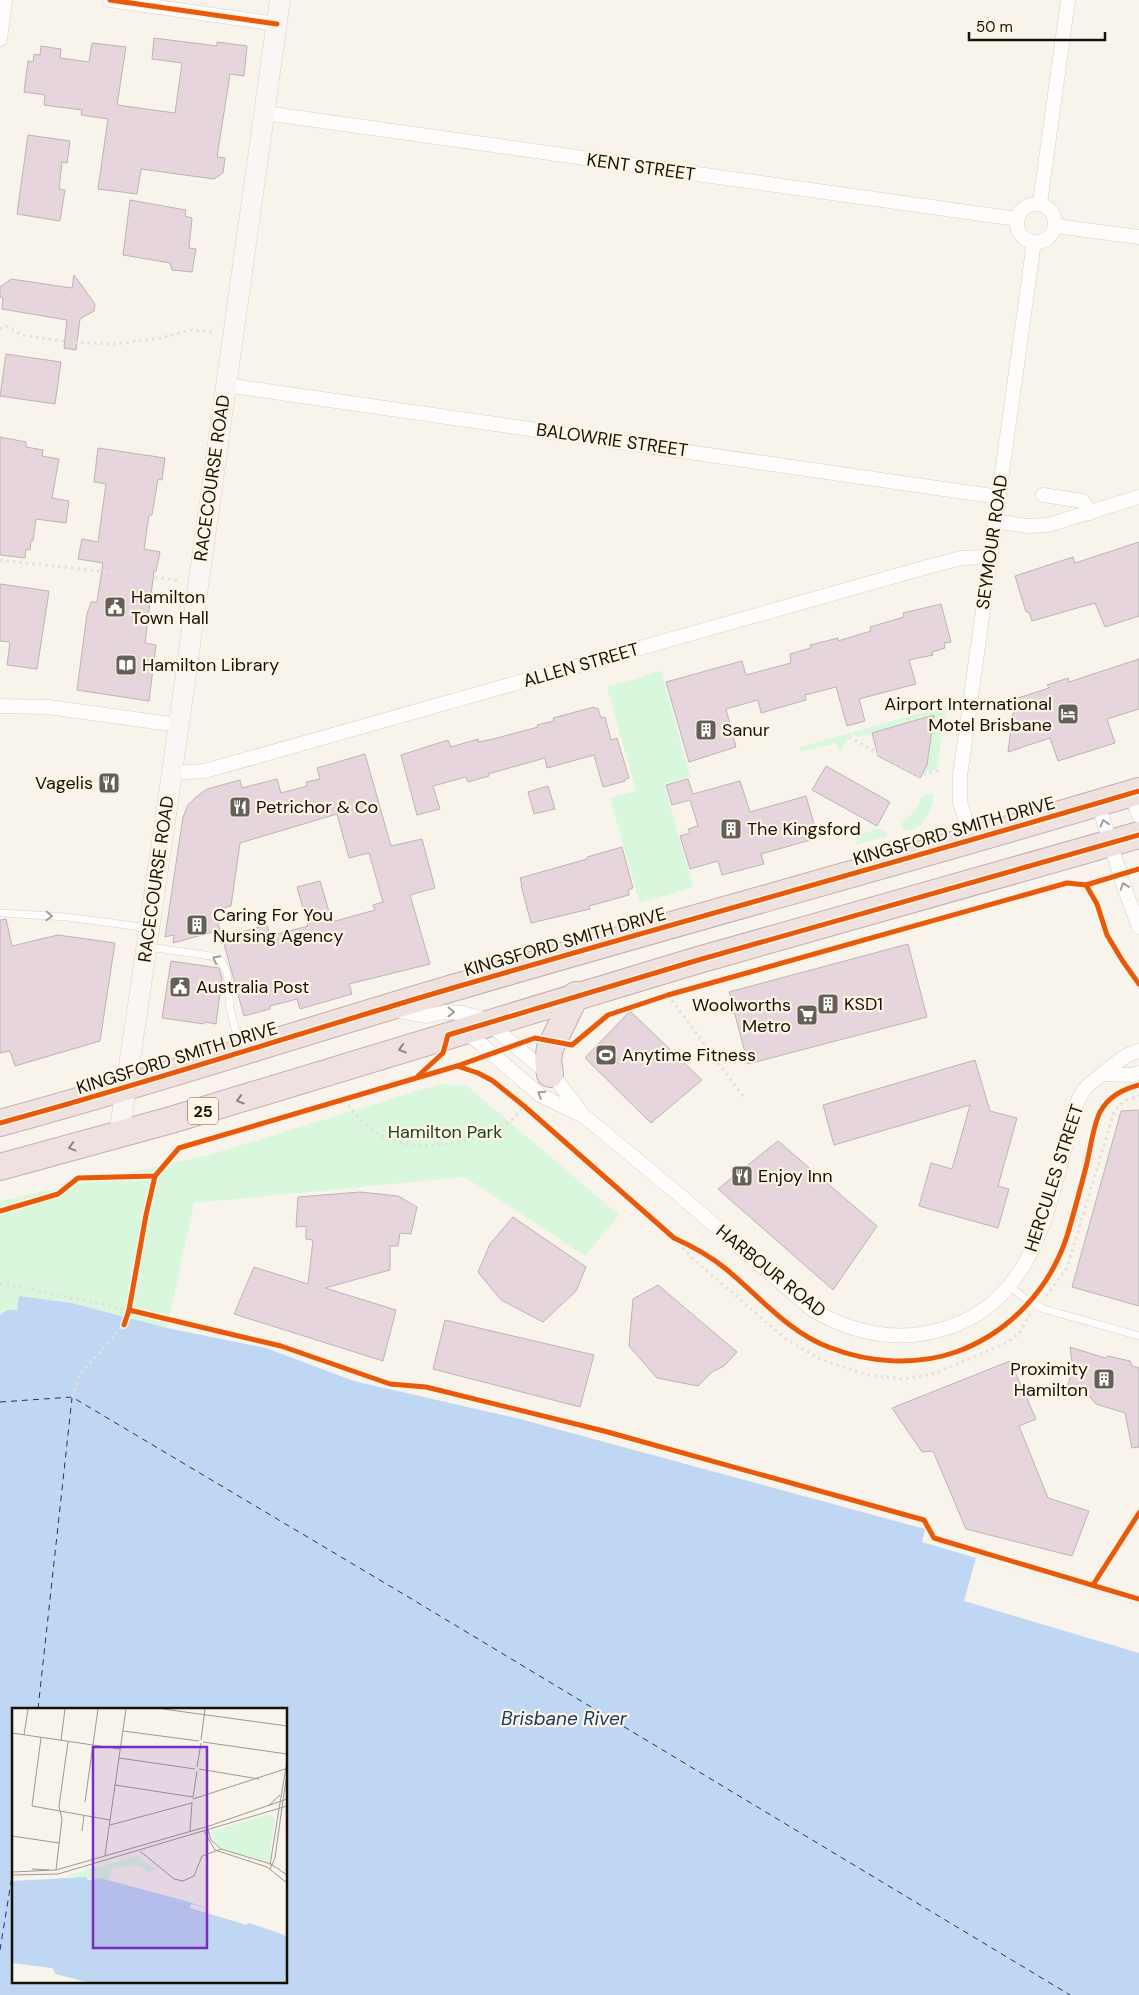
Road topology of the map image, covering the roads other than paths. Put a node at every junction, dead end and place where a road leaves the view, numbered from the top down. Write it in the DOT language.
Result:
graph roads {
  1 [pos="5,0"];
  2 [pos="110,0"];
  3 [pos="280,0"];
  4 [pos="1068,0"];
  5 [pos="277,24"];
  6 [pos="0,39"];
  7 [pos="265,113"];
  8 [pos="1040,204"];
  9 [pos="1017,219"];
  10 [pos="1056,226"];
  11 [pos="1139,237"];
  12 [pos="1034,242"];
  13 [pos="226,385"];
  14 [pos="1043,495"];
  15 [pos="999,497"];
  16 [pos="1139,497"];
  17 [pos="1090,513"];
  18 [pos="995,521"];
  19 [pos="990,557"];
  20 [pos="0,706"];
  21 [pos="178,725"];
  22 [pos="172,773"];
  23 [pos="1136,800"];
  24 [pos="1098,803"];
  25 [pos="1139,835"];
  26 [pos="972,841"];
  27 [pos="1111,844"];
  28 [pos="0,913"];
  29 [pos="1139,927"];
  30 [pos="147,937"];
  31 [pos="576,996"];
  32 [pos="386,1008"];
  33 [pos="487,1022"];
  34 [pos="458,1032"];
  35 [pos="1139,1051"];
  36 [pos="242,1053"];
  37 [pos="1139,1072"];
  38 [pos="550,1074"];
  39 [pos="1104,1074"];
  40 [pos="125,1088"];
  41 [pos="584,1116"];
  42 [pos="0,1123"];
  43 [pos="119,1135"];
  44 [pos="0,1167"];
  45 [pos="1009,1286"];
  46 [pos="1139,1336"];
  1 -- 6 [label="street"];
  2 -- 5 [label="street"];
  3 -- 5 [label="street, RACECOURSE ROAD"];
  4 -- 8 [label="street"];
  5 -- 7 [label="street, RACECOURSE ROAD"];
  7 -- 9 [label="street, KENT STREET"];
  7 -- 13 [label="street, RACECOURSE ROAD"];
  8 -- 9 [label="street"];
  8 -- 10 [label="street"];
  9 -- 12 [label="street"];
  10 -- 11 [label="street"];
  10 -- 12 [label="street"];
  12 -- 15 [label="street, SEYMOUR ROAD"];
  13 -- 15 [label="street, BALOWRIE STREET"];
  13 -- 21 [label="street, RACECOURSE ROAD"];
  14 -- 17 [label="street"];
  15 -- 18 [label="street, SEYMOUR ROAD"];
  16 -- 17 [label="street"];
  17 -- 18 [label="street"];
  18 -- 19 [label="street, SEYMOUR ROAD"];
  19 -- 22 [label="street, ALLEN STREET"];
  19 -- 26 [label="street, SEYMOUR ROAD"];
  20 -- 21 [label="street"];
  21 -- 22 [label="street, RACECOURSE ROAD"];
  22 -- 30 [label="street, RACECOURSE ROAD"];
  23 -- 24 [label="highway, KINGSFORD SMITH DRIVE"];
  24 -- 26 [label="highway, KINGSFORD SMITH DRIVE"];
  27 -- 24 [label="street, one-way"];
  25 -- 27 [label="highway, 25"];
  26 -- 32 [label="highway, KINGSFORD SMITH DRIVE"];
  29 -- 27 [label="street, one-way"];
  27 -- 31 [label="highway, 25"];
  28 -- 30 [label="lane, one-way"];
  36 -- 30 [label="lane, one-way"];
  30 -- 40 [label="street, RACECOURSE ROAD"];
  31 -- 33 [label="highway, 25"];
  31 -- 38 [label="highway"];
  32 -- 33 [label="street, HARBOUR ROAD, one-way"];
  32 -- 36 [label="highway, KINGSFORD SMITH DRIVE"];
  33 -- 34 [label="highway, 25"];
  33 -- 38 [label="street, HARBOUR ROAD"];
  41 -- 34 [label="street, HARBOUR ROAD, one-way"];
  34 -- 43 [label="highway, 25, one-way"];
  35 -- 39 [label="street, HERCULES STREET"];
  36 -- 40 [label="highway, KINGSFORD SMITH DRIVE"];
  37 -- 39 [label="street"];
  38 -- 41 [label="street, HARBOUR ROAD"];
  39 -- 45 [label="street, HERCULES STREET"];
  40 -- 42 [label="highway, KINGSFORD SMITH DRIVE"];
  40 -- 43 [label="street, RACECOURSE ROAD"];
  41 -- 45 [label="street, HARBOUR ROAD"];
  43 -- 44 [label="highway, 25, one-way"];
  45 -- 46 [label="lane"];
}
